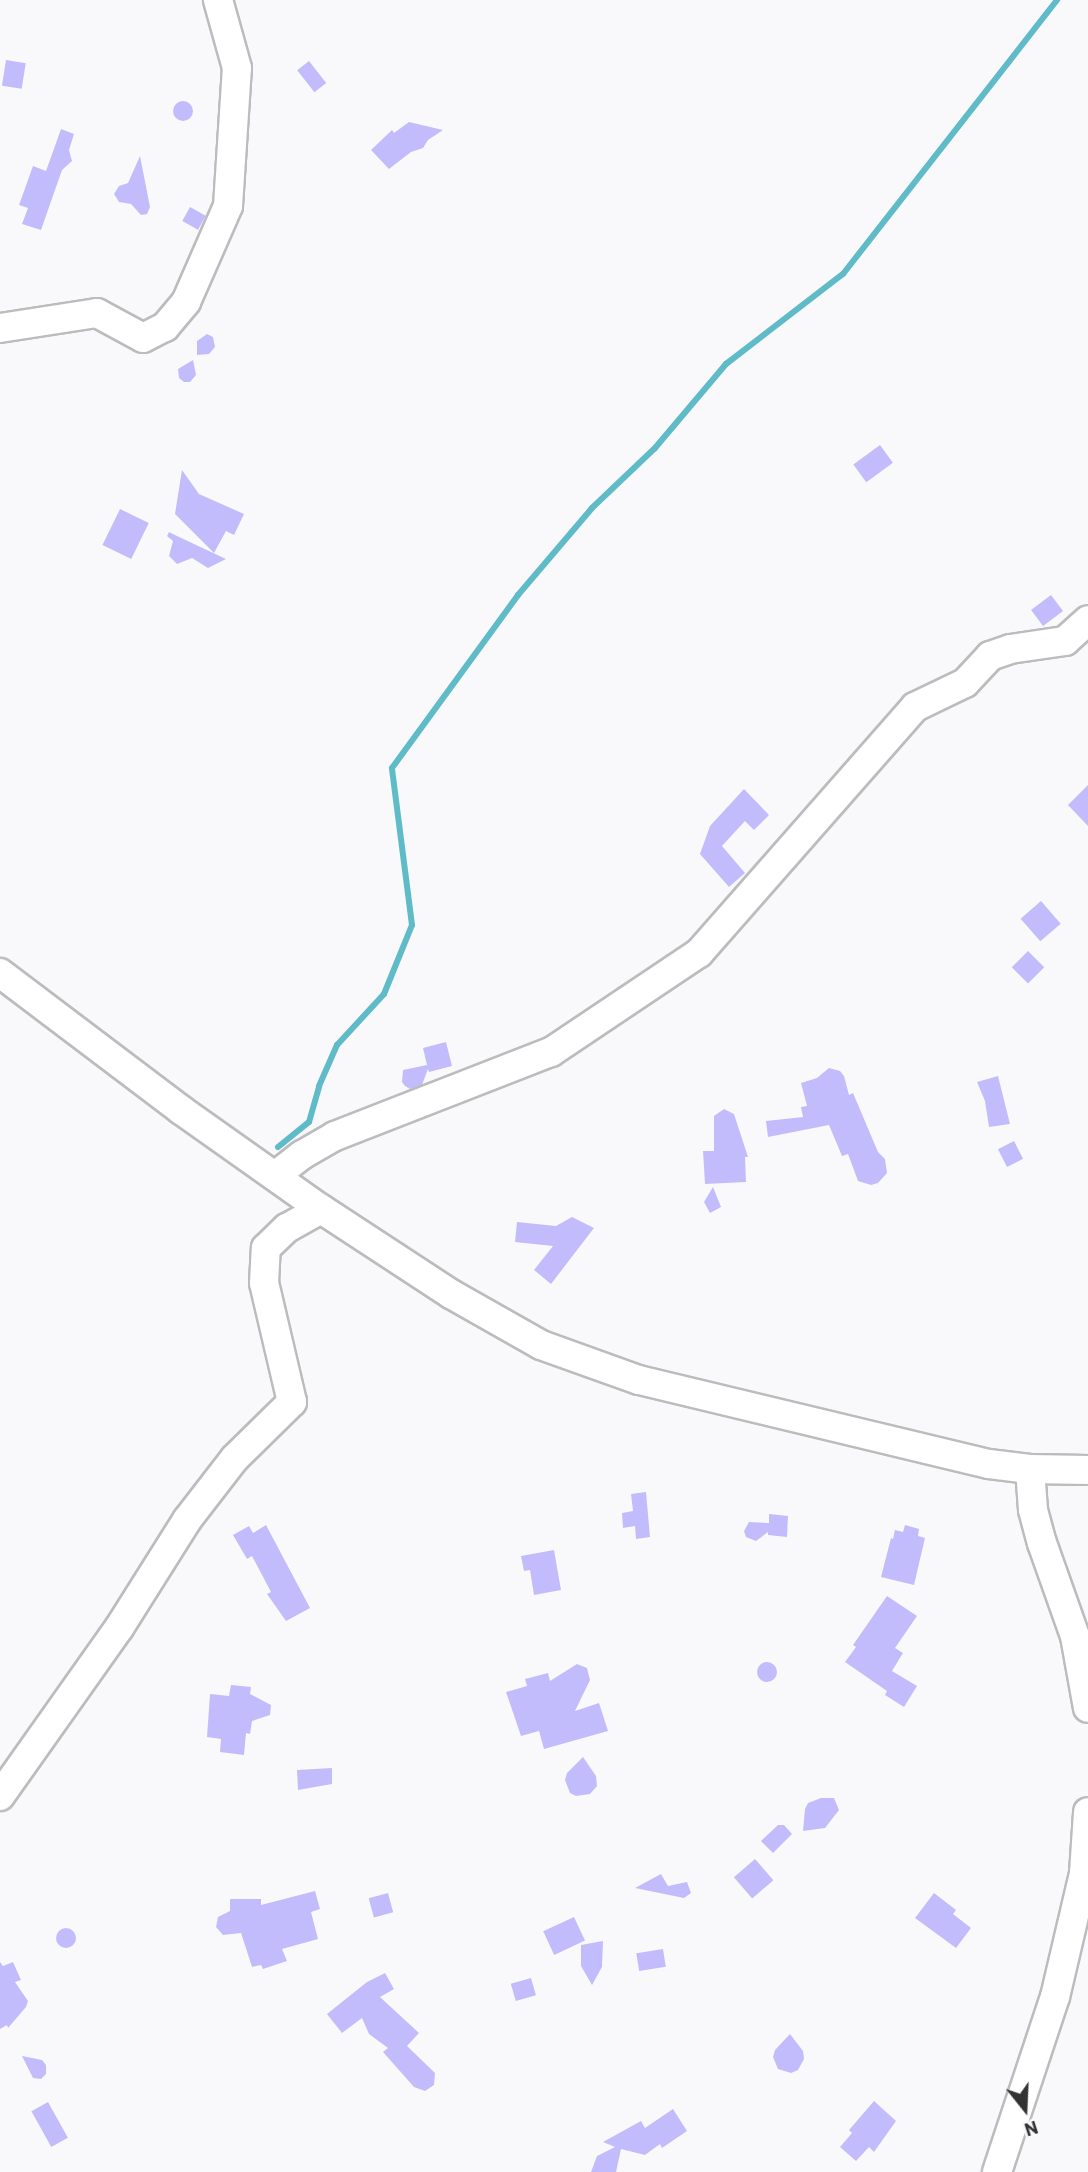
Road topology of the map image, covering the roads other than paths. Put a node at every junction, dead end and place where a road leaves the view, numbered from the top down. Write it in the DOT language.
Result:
graph roads {
  1 [pos="218,0"];
  2 [pos="0,328"];
  3 [pos="1088,620"];
  4 [pos="0,973"];
  5 [pos="275,1176"];
  6 [pos="321,1209"];
  7 [pos="1030,1469"];
  8 [pos="1088,1469"];
  9 [pos="1088,1708"];
  10 [pos="0,1796"];
  11 [pos="1088,1812"];
  12 [pos="990,2171"];
  1 -- 2 [label="street"];
  3 -- 5 [label="street"];
  4 -- 5 [label="street"];
  5 -- 6 [label="street"];
  6 -- 7 [label="street"];
  6 -- 10 [label="street"];
  7 -- 8 [label="street"];
  7 -- 9 [label="street"];
  11 -- 12 [label="street"];
}
